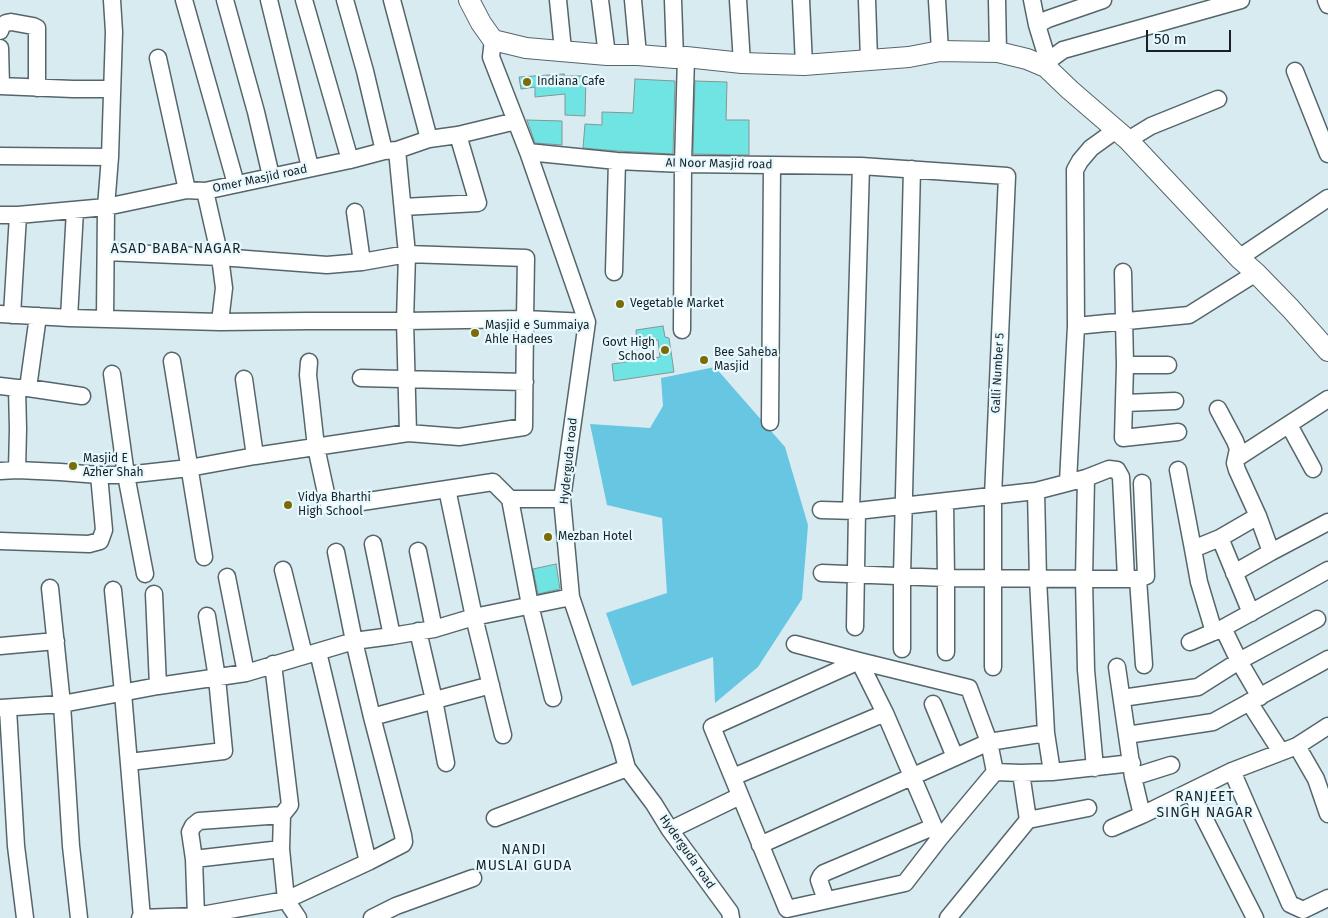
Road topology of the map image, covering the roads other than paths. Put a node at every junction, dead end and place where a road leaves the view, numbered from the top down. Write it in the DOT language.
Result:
graph roads {
  1 [pos="112,0"];
  2 [pos="184,0"];
  3 [pos="225,0"];
  4 [pos="269,0"];
  5 [pos="304,0"];
  6 [pos="345,0"];
  7 [pos="392,0"];
  8 [pos="469,0"];
  9 [pos="558,0"];
  10 [pos="600,0"];
  11 [pos="633,0"];
  12 [pos="673,0"];
  13 [pos="738,0"];
  14 [pos="802,0"];
  15 [pos="867,0"];
  16 [pos="937,0"];
  17 [pos="997,0"];
  18 [pos="1032,0"];
  19 [pos="1104,0"];
  20 [pos="1241,0"];
  21 [pos="1326,0"];
  22 [pos="1328,5"];
  23 [pos="1037,25"];
  24 [pos="0,31"];
  25 [pos="493,40"];
  26 [pos="0,48"];
  27 [pos="563,50"];
  28 [pos="940,51"];
  29 [pos="998,52"];
  30 [pos="607,55"];
  31 [pos="638,55"];
  32 [pos="158,58"];
  33 [pos="680,58"];
  34 [pos="868,60"];
  35 [pos="742,63"];
  36 [pos="1047,64"];
  37 [pos="804,65"];
  38 [pos="1295,71"];
  39 [pos="0,86"];
  40 [pos="37,88"];
  41 [pos="112,89"];
  42 [pos="1218,99"];
  43 [pos="516,121"];
  44 [pos="458,135"];
  45 [pos="1122,135"];
  46 [pos="429,139"];
  47 [pos="391,151"];
  48 [pos="528,152"];
  49 [pos="1328,154"];
  50 [pos="0,156"];
  51 [pos="110,157"];
  52 [pos="350,160"];
  53 [pos="616,161"];
  54 [pos="682,164"];
  55 [pos="772,165"];
  56 [pos="860,166"];
  57 [pos="310,167"];
  58 [pos="912,169"];
  59 [pos="271,176"];
  60 [pos="236,184"];
  61 [pos="187,190"];
  62 [pos="205,191"];
  63 [pos="1328,198"];
  64 [pos="106,207"];
  65 [pos="403,207"];
  66 [pos="75,210"];
  67 [pos="355,212"];
  68 [pos="0,215"];
  69 [pos="18,215"];
  70 [pos="106,252"];
  71 [pos="407,254"];
  72 [pos="220,257"];
  73 [pos="1239,258"];
  74 [pos="362,262"];
  75 [pos="614,272"];
  76 [pos="1123,272"];
  77 [pos="1256,273"];
  78 [pos="6,314"];
  79 [pos="38,316"];
  80 [pos="69,318"];
  81 [pos="106,319"];
  82 [pos="525,319"];
  83 [pos="405,321"];
  84 [pos="220,322"];
  85 [pos="587,322"];
  86 [pos="1124,323"];
  87 [pos="1076,326"];
  88 [pos="682,330"];
  89 [pos="1328,351"];
  90 [pos="172,361"];
  91 [pos="309,362"];
  92 [pos="1125,365"];
  93 [pos="1168,365"];
  94 [pos="112,374"];
  95 [pos="361,378"];
  96 [pos="244,379"];
  97 [pos="407,379"];
  98 [pos="525,382"];
  99 [pos="0,386"];
  100 [pos="22,388"];
  101 [pos="82,396"];
  102 [pos="1328,399"];
  103 [pos="1176,401"];
  104 [pos="1125,402"];
  105 [pos="1218,410"];
  106 [pos="770,422"];
  107 [pos="1289,424"];
  108 [pos="1178,432"];
  109 [pos="408,434"];
  110 [pos="316,447"];
  111 [pos="255,456"];
  112 [pos="1236,458"];
  113 [pos="189,468"];
  114 [pos="1313,469"];
  115 [pos="17,470"];
  116 [pos="1178,470"];
  117 [pos="0,471"];
  118 [pos="99,475"];
  119 [pos="126,475"];
  120 [pos="1086,478"];
  121 [pos="1068,482"];
  122 [pos="1142,483"];
  123 [pos="447,489"];
  124 [pos="1036,492"];
  125 [pos="993,496"];
  126 [pos="510,499"];
  127 [pos="562,499"];
  128 [pos="945,502"];
  129 [pos="903,506"];
  130 [pos="821,510"];
  131 [pos="854,511"];
  132 [pos="1258,516"];
  133 [pos="1328,522"];
  134 [pos="1220,538"];
  135 [pos="0,541"];
  136 [pos="373,544"];
  137 [pos="1193,549"];
  138 [pos="418,551"];
  139 [pos="336,552"];
  140 [pos="1272,552"];
  141 [pos="204,557"];
  142 [pos="283,570"];
  143 [pos="1328,570"];
  144 [pos="822,573"];
  145 [pos="1234,573"];
  146 [pos="145,574"];
  147 [pos="856,575"];
  148 [pos="227,576"];
  149 [pos="902,576"];
  150 [pos="946,578"];
  151 [pos="993,578"];
  152 [pos="1038,579"];
  153 [pos="1084,579"];
  154 [pos="1132,579"];
  155 [pos="50,588"];
  156 [pos="113,590"];
  157 [pos="154,594"];
  158 [pos="571,597"];
  159 [pos="530,605"];
  160 [pos="1251,613"];
  161 [pos="207,616"];
  162 [pos="474,617"];
  163 [pos="1317,619"];
  164 [pos="855,627"];
  165 [pos="426,630"];
  166 [pos="1218,630"];
  167 [pos="392,636"];
  168 [pos="56,641"];
  169 [pos="354,641"];
  170 [pos="1190,642"];
  171 [pos="795,644"];
  172 [pos="0,646"];
  173 [pos="902,649"];
  174 [pos="946,652"];
  175 [pos="311,654"];
  176 [pos="1328,659"];
  177 [pos="859,661"];
  178 [pos="1239,661"];
  179 [pos="273,664"];
  180 [pos="1144,664"];
  181 [pos="994,667"];
  182 [pos="1117,667"];
  183 [pos="246,673"];
  184 [pos="217,678"];
  185 [pos="492,685"];
  186 [pos="158,686"];
  187 [pos="124,693"];
  188 [pos="553,698"];
  189 [pos="1122,698"];
  190 [pos="1254,699"];
  191 [pos="434,700"];
  192 [pos="62,704"];
  193 [pos="933,704"];
  194 [pos="4,708"];
  195 [pos="885,713"];
  196 [pos="372,716"];
  197 [pos="1328,726"];
  198 [pos="1046,733"];
  199 [pos="503,735"];
  200 [pos="1127,735"];
  201 [pos="989,742"];
  202 [pos="1297,746"];
  203 [pos="1281,752"];
  204 [pos="955,757"];
  205 [pos="129,762"];
  206 [pos="446,763"];
  207 [pos="1171,765"];
  208 [pos="627,768"];
  209 [pos="1095,768"];
  210 [pos="1132,770"];
  211 [pos="1232,771"];
  212 [pos="995,772"];
  213 [pos="1052,772"];
  214 [pos="1022,773"];
  215 [pos="913,776"];
  216 [pos="733,777"];
  217 [pos="1322,777"];
  218 [pos="1191,792"];
  219 [pos="740,796"];
  220 [pos="1088,808"];
  221 [pos="1327,809"];
  222 [pos="282,815"];
  223 [pos="1142,816"];
  224 [pos="495,818"];
  225 [pos="1028,820"];
  226 [pos="1112,828"];
  227 [pos="670,830"];
  228 [pos="936,833"];
  229 [pos="760,845"];
  230 [pos="281,849"];
  231 [pos="194,859"];
  232 [pos="368,862"];
  233 [pos="473,878"];
  234 [pos="1328,898"];
  235 [pos="286,900"];
  236 [pos="826,900"];
  237 [pos="398,912"];
  238 [pos="196,916"];
  239 [pos="726,916"];
  240 [pos="25,918"];
  241 [pos="79,918"];
  242 [pos="141,918"];
  243 [pos="298,918"];
  244 [pos="372,918"];
  245 [pos="948,918"];
  246 [pos="1256,918"];
  1 -- 41 [label="street"];
  2 -- 60 [label="street"];
  3 -- 59 [label="street"];
  4 -- 57 [label="street"];
  5 -- 52 [label="street"];
  6 -- 47 [label="street"];
  7 -- 46 [label="street"];
  8 -- 25 [label="main road"];
  9 -- 27 [label="street"];
  10 -- 30 [label="street"];
  11 -- 31 [label="street"];
  12 -- 33 [label="street"];
  13 -- 35 [label="street"];
  14 -- 37 [label="street"];
  15 -- 34 [label="street"];
  16 -- 28 [label="street"];
  17 -- 29 [label="street"];
  18 -- 23 [label="street"];
  19 -- 23 [label="street"];
  20 -- 36 [label="street"];
  21 -- 22 [label="street"];
  23 -- 36 [label="street"];
  24 -- 40 [label="street"];
  25 -- 27 [label="main road"];
  25 -- 43 [label="street, Hyderguda road"];
  26 -- 39 [label="street"];
  27 -- 30 [label="main road"];
  28 -- 29 [label="main road"];
  28 -- 34 [label="main road"];
  29 -- 36 [label="main road"];
  30 -- 31 [label="main road"];
  31 -- 33 [label="main road"];
  32 -- 61 [label="street"];
  33 -- 35 [label="main road"];
  33 -- 54 [label="street"];
  34 -- 37 [label="main road"];
  35 -- 37 [label="main road"];
  36 -- 45 [label="main road"];
  38 -- 49 [label="street"];
  39 -- 40 [label="street"];
  40 -- 41 [label="street"];
  41 -- 51 [label="street"];
  42 -- 45 [label="street"];
  43 -- 44 [label="street, Omer Masjid road"];
  43 -- 48 [label="street, Hyderguda road"];
  44 -- 46 [label="street, Omer Masjid road"];
  44 -- 65 [label="street"];
  45 -- 73 [label="main road"];
  45 -- 87 [label="street"];
  46 -- 47 [label="street, Omer Masjid road"];
  47 -- 52 [label="street, Omer Masjid road"];
  47 -- 65 [label="street"];
  48 -- 53 [label="street, AI Noor Masjid road"];
  48 -- 85 [label="street, Hyderguda road"];
  50 -- 51 [label="street"];
  51 -- 64 [label="street"];
  52 -- 57 [label="street, Omer Masjid road"];
  53 -- 54 [label="street, AI Noor Masjid road"];
  53 -- 75 [label="street"];
  54 -- 55 [label="street, AI Noor Masjid road"];
  54 -- 88 [label="street"];
  55 -- 56 [label="street, AI Noor Masjid road"];
  55 -- 106 [label="street"];
  56 -- 58 [label="street, AI Noor Masjid road"];
  56 -- 131 [label="street"];
  57 -- 59 [label="street, Omer Masjid road"];
  58 -- 125 [label="street, Galli Number 5"];
  58 -- 129 [label="street"];
  59 -- 60 [label="street, Omer Masjid road"];
  60 -- 62 [label="street, Omer Masjid road"];
  61 -- 62 [label="street, Omer Masjid road"];
  61 -- 64 [label="street, Omer Masjid road"];
  62 -- 72 [label="street"];
  63 -- 73 [label="street"];
  64 -- 66 [label="street, Omer Masjid road"];
  64 -- 70 [label="street"];
  65 -- 71 [label="street"];
  66 -- 69 [label="street, Omer Masjid road"];
  66 -- 80 [label="street"];
  67 -- 74 [label="street"];
  68 -- 69 [label="street, Omer Masjid road"];
  69 -- 78 [label="street"];
  70 -- 72 [label="street"];
  70 -- 81 [label="street"];
  71 -- 74 [label="street"];
  71 -- 82 [label="street"];
  71 -- 83 [label="street"];
  72 -- 74 [label="street"];
  72 -- 84 [label="street"];
  73 -- 77 [label="main road"];
  76 -- 86 [label="street"];
  77 -- 86 [label="street"];
  77 -- 89 [label="main road"];
  78 -- 79 [label="street"];
  79 -- 80 [label="street"];
  79 -- 100 [label="street"];
  80 -- 81 [label="street"];
  81 -- 84 [label="street"];
  82 -- 83 [label="street"];
  82 -- 85 [label="street"];
  82 -- 98 [label="street"];
  83 -- 84 [label="street"];
  83 -- 97 [label="street"];
  85 -- 127 [label="street, Hyderguda road"];
  86 -- 87 [label="street"];
  86 -- 92 [label="street"];
  87 -- 121 [label="street"];
  90 -- 113 [label="street"];
  91 -- 110 [label="street"];
  92 -- 93 [label="street"];
  92 -- 104 [label="street"];
  94 -- 119 [label="street"];
  95 -- 97 [label="street"];
  96 -- 111 [label="street"];
  97 -- 98 [label="street"];
  97 -- 109 [label="street"];
  98 -- 109 [label="street"];
  99 -- 100 [label="street"];
  100 -- 101 [label="street"];
  100 -- 115 [label="street"];
  102 -- 107 [label="street"];
  103 -- 104 [label="street"];
  104 -- 108 [label="street"];
  105 -- 112 [label="street"];
  107 -- 112 [label="street"];
  107 -- 114 [label="street"];
  109 -- 110 [label="street"];
  110 -- 111 [label="street"];
  110 -- 123 [label="street"];
  111 -- 113 [label="street"];
  112 -- 132 [label="street"];
  113 -- 119 [label="street"];
  113 -- 141 [label="street"];
  115 -- 117 [label="street"];
  115 -- 118 [label="street"];
  116 -- 137 [label="street"];
  118 -- 119 [label="street"];
  118 -- 135 [label="street"];
  119 -- 146 [label="street"];
  120 -- 121 [label="street"];
  120 -- 153 [label="street"];
  120 -- 154 [label="street"];
  121 -- 124 [label="street"];
  122 -- 154 [label="street"];
  123 -- 126 [label="street"];
  123 -- 162 [label="street"];
  124 -- 125 [label="street"];
  124 -- 152 [label="street"];
  125 -- 128 [label="street"];
  125 -- 151 [label="street, Galli Number 5"];
  126 -- 127 [label="street"];
  126 -- 159 [label="street"];
  127 -- 158 [label="street, Hyderguda road"];
  128 -- 129 [label="street"];
  128 -- 150 [label="street"];
  129 -- 131 [label="street"];
  129 -- 149 [label="street"];
  130 -- 131 [label="street"];
  131 -- 147 [label="street"];
  132 -- 134 [label="street"];
  132 -- 140 [label="street"];
  133 -- 140 [label="street"];
  134 -- 137 [label="street"];
  134 -- 145 [label="street"];
  136 -- 167 [label="street"];
  137 -- 166 [label="street"];
  138 -- 165 [label="street"];
  139 -- 169 [label="street"];
  140 -- 145 [label="street"];
  142 -- 175 [label="street"];
  143 -- 160 [label="street"];
  144 -- 147 [label="street"];
  145 -- 160 [label="street"];
  147 -- 149 [label="street"];
  147 -- 164 [label="street"];
  148 -- 183 [label="street"];
  149 -- 150 [label="street"];
  149 -- 173 [label="street"];
  150 -- 151 [label="street"];
  150 -- 174 [label="street"];
  151 -- 152 [label="street"];
  151 -- 181 [label="street, Galli Number 5"];
  152 -- 153 [label="street"];
  152 -- 198 [label="street"];
  153 -- 154 [label="street"];
  153 -- 209 [label="street"];
  154 -- 180 [label="street"];
  155 -- 168 [label="street"];
  156 -- 187 [label="street"];
  157 -- 186 [label="street"];
  158 -- 159 [label="street"];
  158 -- 208 [label="street, Hyderguda road"];
  159 -- 162 [label="street"];
  159 -- 188 [label="street"];
  160 -- 166 [label="street"];
  161 -- 184 [label="street"];
  162 -- 165 [label="street"];
  162 -- 185 [label="street"];
  163 -- 178 [label="street"];
  165 -- 167 [label="street"];
  165 -- 191 [label="street"];
  166 -- 170 [label="street"];
  166 -- 178 [label="street"];
  167 -- 169 [label="street"];
  168 -- 172 [label="street"];
  168 -- 192 [label="street"];
  169 -- 175 [label="street"];
  169 -- 196 [label="street"];
  171 -- 177 [label="street"];
  175 -- 179 [label="street"];
  175 -- 232 [label="street"];
  176 -- 190 [label="street"];
  177 -- 195 [label="street"];
  177 -- 201 [label="street"];
  177 -- 216 [label="street"];
  178 -- 189 [label="street"];
  178 -- 190 [label="street"];
  179 -- 183 [label="street"];
  179 -- 222 [label="street"];
  182 -- 189 [label="street"];
  183 -- 184 [label="street"];
  184 -- 186 [label="street"];
  184 -- 205 [label="street"];
  185 -- 191 [label="street"];
  185 -- 199 [label="street"];
  186 -- 187 [label="street"];
  187 -- 192 [label="street"];
  187 -- 205 [label="street"];
  189 -- 200 [label="street"];
  190 -- 200 [label="street"];
  190 -- 203 [label="street"];
  191 -- 196 [label="street"];
  191 -- 206 [label="street"];
  192 -- 194 [label="street"];
  192 -- 241 [label="street"];
  193 -- 204 [label="street"];
  194 -- 240 [label="street"];
  195 -- 215 [label="street"];
  195 -- 216 [label="street"];
  196 -- 232 [label="street"];
  197 -- 202 [label="street"];
  198 -- 201 [label="street"];
  198 -- 213 [label="street"];
  200 -- 210 [label="street"];
  201 -- 204 [label="street"];
  201 -- 212 [label="street"];
  202 -- 203 [label="street"];
  202 -- 217 [label="street"];
  203 -- 211 [label="street"];
  204 -- 215 [label="street"];
  205 -- 242 [label="street"];
  207 -- 210 [label="street"];
  208 -- 224 [label="street"];
  208 -- 227 [label="street, Hyderguda road"];
  209 -- 210 [label="street"];
  209 -- 213 [label="street"];
  210 -- 223 [label="street"];
  211 -- 218 [label="street"];
  211 -- 234 [label="street"];
  212 -- 214 [label="street"];
  212 -- 228 [label="street"];
  213 -- 214 [label="street"];
  214 -- 225 [label="street"];
  215 -- 228 [label="street"];
  215 -- 229 [label="street"];
  216 -- 219 [label="street"];
  217 -- 221 [label="street"];
  218 -- 223 [label="street"];
  218 -- 246 [label="street"];
  219 -- 227 [label="street"];
  219 -- 229 [label="street"];
  220 -- 225 [label="street"];
  222 -- 230 [label="street"];
  222 -- 231 [label="street"];
  223 -- 226 [label="street"];
  225 -- 245 [label="street"];
  227 -- 239 [label="street, Hyderguda road"];
  228 -- 236 [label="street"];
  228 -- 236 [label="street"];
  229 -- 236 [label="street"];
  230 -- 231 [label="street"];
  230 -- 235 [label="street"];
  231 -- 238 [label="street"];
  232 -- 235 [label="street"];
  233 -- 237 [label="street"];
  235 -- 238 [label="street"];
  235 -- 243 [label="street"];
  237 -- 244 [label="street"];
  238 -- 242 [label="street"];
}
